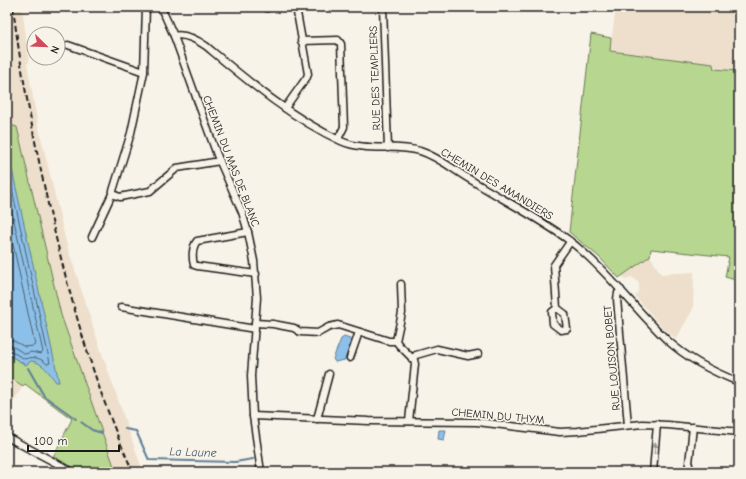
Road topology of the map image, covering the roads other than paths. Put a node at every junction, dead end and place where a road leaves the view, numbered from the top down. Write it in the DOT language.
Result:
graph roads {
  1 [pos="146,7"];
  2 [pos="160,7"];
  3 [pos="296,7"];
  4 [pos="383,7"];
  5 [pos="174,36"];
  6 [pos="301,41"];
  7 [pos="68,45"];
  8 [pos="144,72"];
  9 [pos="285,108"];
  10 [pos="338,139"];
  11 [pos="388,148"];
  12 [pos="220,161"];
  13 [pos="112,194"];
  14 [pos="248,232"];
  15 [pos="92,237"];
  16 [pos="570,242"];
  17 [pos="194,265"];
  18 [pos="187,266"];
  19 [pos="256,274"];
  20 [pos="401,284"];
  21 [pos="621,290"];
  22 [pos="120,307"];
  23 [pos="557,308"];
  24 [pos="255,326"];
  25 [pos="359,332"];
  26 [pos="396,341"];
  27 [pos="478,354"];
  28 [pos="350,358"];
  29 [pos="412,359"];
  30 [pos="329,374"];
  31 [pos="739,382"];
  32 [pos="253,416"];
  33 [pos="317,419"];
  34 [pos="409,421"];
  35 [pos="657,424"];
  36 [pos="628,425"];
  37 [pos="693,427"];
  38 [pos="739,432"];
  39 [pos="7,437"];
  40 [pos="73,472"];
  41 [pos="261,472"];
  42 [pos="653,472"];
  43 [pos="688,472"];
  1 -- 8 [label="street"];
  2 -- 5 [label="street, CHEMIN DU MAS DE BLANC"];
  3 -- 6 [label="street"];
  4 -- 11 [label="street, RUE DES TEMPLIERS"];
  5 -- 9 [label="street, CHEMIN DES AMANDIERS"];
  5 -- 12 [label="street, CHEMIN DU MAS DE BLANC"];
  6 -- 9 [label="street"];
  6 -- 10 [label="street"];
  7 -- 8 [label="street"];
  8 -- 13 [label="street"];
  9 -- 10 [label="street, CHEMIN DES AMANDIERS"];
  10 -- 11 [label="street, CHEMIN DES AMANDIERS"];
  11 -- 16 [label="street, CHEMIN DES AMANDIERS"];
  12 -- 13 [label="street"];
  12 -- 14 [label="street, CHEMIN DU MAS DE BLANC"];
  13 -- 15 [label="street"];
  14 -- 17 [label="street"];
  14 -- 19 [label="street, CHEMIN DU MAS DE BLANC"];
  16 -- 21 [label="street, CHEMIN DES AMANDIERS"];
  16 -- 23 [label="street"];
  17 -- 18 [label="street"];
  17 -- 19 [label="street"];
  19 -- 24 [label="street, CHEMIN DU MAS DE BLANC"];
  20 -- 26 [label="street"];
  21 -- 31 [label="street, CHEMIN DES AMANDIERS"];
  21 -- 36 [label="street, RUE LOUISON BOBET"];
  22 -- 24 [label="street"];
  24 -- 25 [label="street"];
  24 -- 32 [label="street, CHEMIN DU MAS DE BLANC"];
  25 -- 26 [label="street"];
  25 -- 28 [label="street"];
  26 -- 29 [label="street"];
  27 -- 29 [label="street"];
  29 -- 34 [label="street"];
  30 -- 33 [label="street"];
  32 -- 33 [label="street, CHEMIN DU THYM"];
  32 -- 41 [label="street, CHEMIN DU MAS DE BLANC"];
  33 -- 34 [label="street, CHEMIN DU THYM"];
  34 -- 36 [label="street, CHEMIN DU THYM"];
  35 -- 36 [label="street, CHEMIN DU THYM"];
  35 -- 37 [label="street, CHEMIN DU THYM"];
  42 -- 35 [label="street, one-way"];
  37 -- 38 [label="street, CHEMIN DU THYM"];
  37 -- 43 [label="street"];
  39 -- 40 [label="street"];
}
